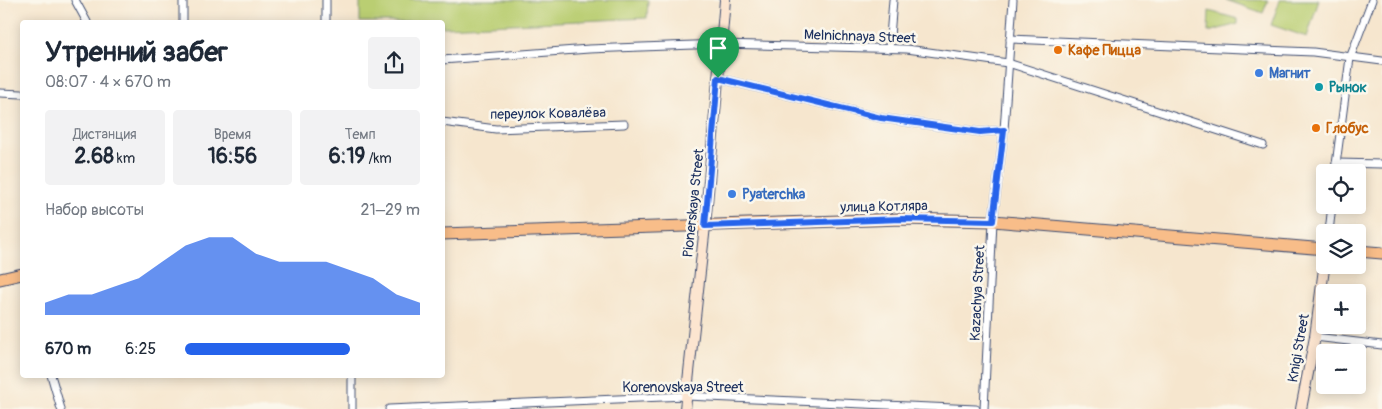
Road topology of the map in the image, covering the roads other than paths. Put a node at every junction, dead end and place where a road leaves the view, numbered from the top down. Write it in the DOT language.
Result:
graph roads {
  1 [pos="75,0"];
  2 [pos="183,0"];
  3 [pos="326,0"];
  4 [pos="725,0"];
  5 [pos="893,0"];
  6 [pos="1013,0"];
  7 [pos="1372,0"];
  8 [pos="87,20"];
  9 [pos="183,20"];
  10 [pos="326,20"];
  11 [pos="1010,39"];
  12 [pos="720,44"];
  13 [pos="889,49"];
  14 [pos="1350,58"];
  15 [pos="445,60"];
  16 [pos="1382,61"];
  17 [pos="1008,63"];
  18 [pos="718,78"];
  19 [pos="0,94"];
  20 [pos="20,94"];
  21 [pos="445,122"];
  22 [pos="624,124"];
  23 [pos="1004,130"];
  24 [pos="1262,145"];
  25 [pos="1336,163"];
  26 [pos="1382,164"];
  27 [pos="993,221"];
  28 [pos="705,226"];
  29 [pos="445,234"];
  30 [pos="1316,248"];
  31 [pos="1366,252"];
  32 [pos="1382,254"];
  33 [pos="1323,274"];
  34 [pos="20,278"];
  35 [pos="0,279"];
  36 [pos="1315,337"];
  37 [pos="1382,345"];
  38 [pos="52,378"];
  39 [pos="352,378"];
  40 [pos="686,396"];
  41 [pos="61,409"];
  42 [pos="352,409"];
  43 [pos="389,409"];
  44 [pos="684,409"];
  45 [pos="976,409"];
  46 [pos="984,409"];
  47 [pos="1301,409"];
  1 -- 8 [label="street"];
  2 -- 9 [label="street"];
  3 -- 10 [label="street"];
  4 -- 12 [label="street, Pionerskaya Street"];
  5 -- 13 [label="street"];
  6 -- 11 [label="street, Kazachya Street"];
  7 -- 14 [label="street"];
  11 -- 14 [label="street"];
  11 -- 17 [label="street, Kazachya Street"];
  12 -- 13 [label="street, Melnichnaya Street"];
  12 -- 15 [label="street, Melnichnaya Street"];
  12 -- 18 [label="street, Pionerskaya Street"];
  13 -- 17 [label="street, Melnichnaya Street"];
  14 -- 16 [label="street"];
  14 -- 25 [label="street"];
  17 -- 23 [label="street, Kazachya Street"];
  17 -- 24 [label="street, Melnichnaya Street"];
  18 -- 23 [label="street"];
  18 -- 28 [label="street, Pionerskaya Street"];
  19 -- 20 [label="street"];
  21 -- 22 [label="street, переулок Ковалёва"];
  23 -- 27 [label="street, Kazachya Street"];
  25 -- 26 [label="street"];
  27 -- 28 [label="main road, улица Котляра"];
  27 -- 30 [label="main road, улица Котляра"];
  27 -- 46 [label="street, Kazachya Street"];
  28 -- 29 [label="main road, улица Котляра"];
  28 -- 40 [label="street, Pionerskaya Street"];
  31 -- 32 [label="main road"];
  33 -- 36 [label="street, Knigi Street"];
  34 -- 35 [label="main road"];
  36 -- 37 [label="street"];
  36 -- 47 [label="street, Knigi Street"];
  38 -- 41 [label="street"];
  39 -- 42 [label="street"];
  40 -- 43 [label="street, Korenovskaya Street"];
  40 -- 44 [label="street, Pionerskaya Street"];
  40 -- 45 [label="street, Korenovskaya Street"];
}
